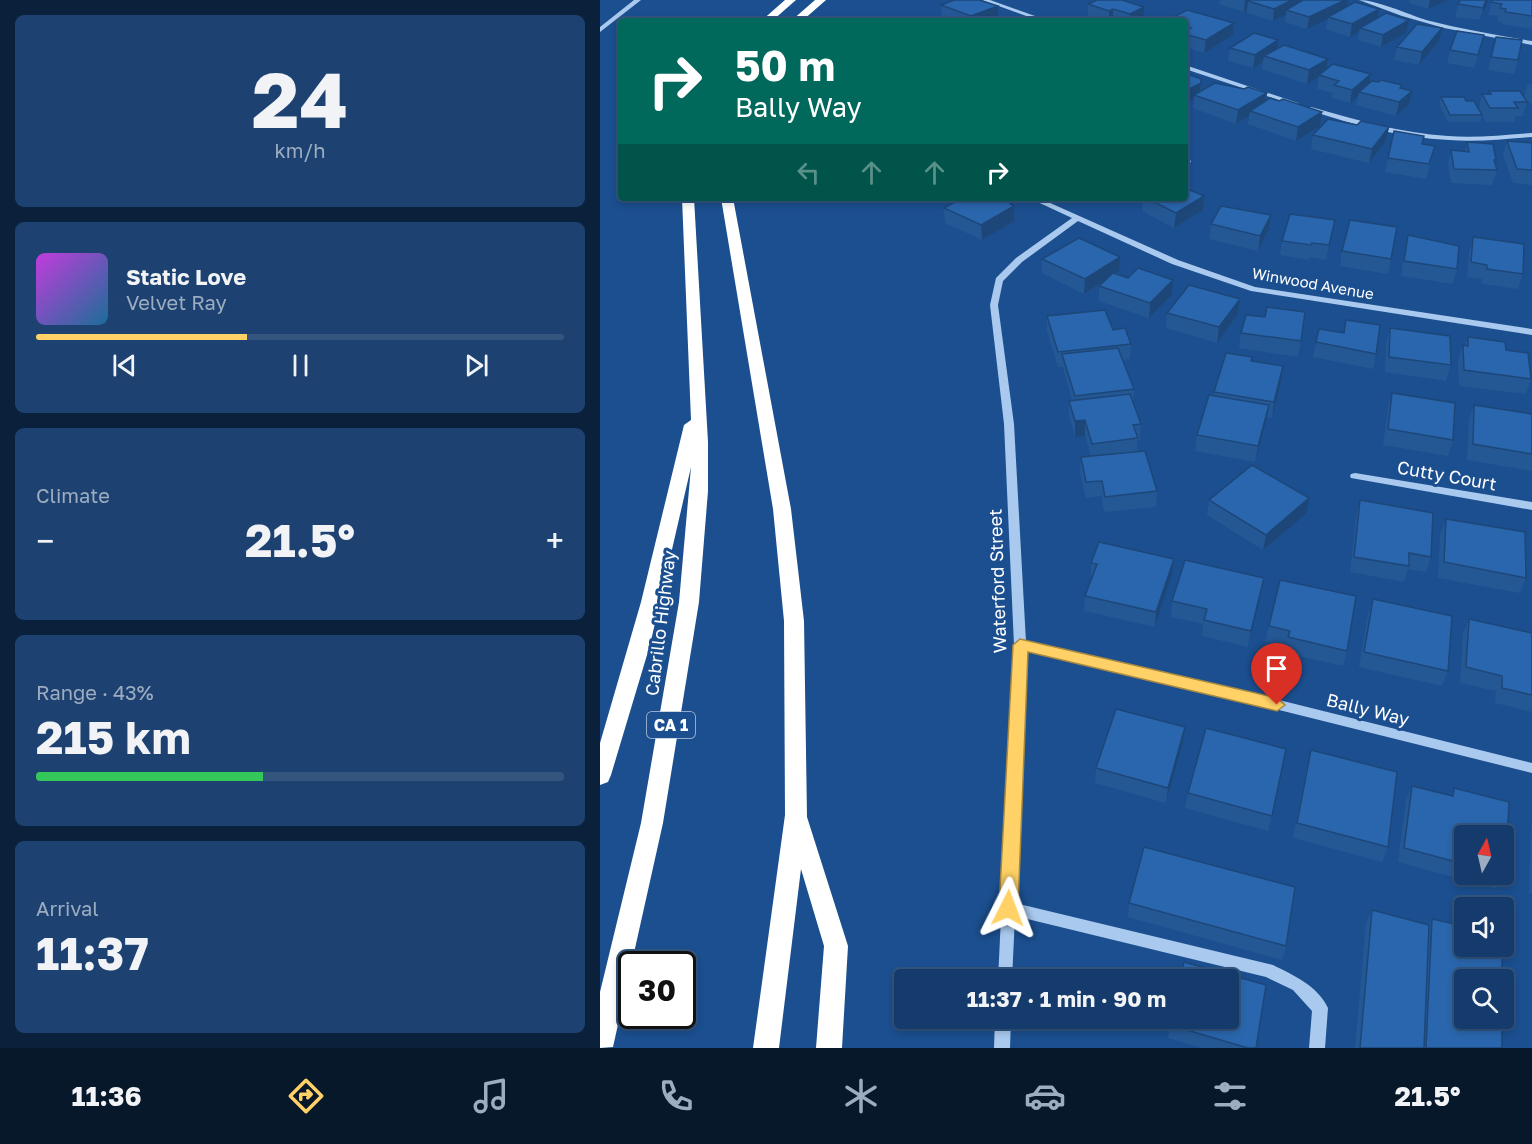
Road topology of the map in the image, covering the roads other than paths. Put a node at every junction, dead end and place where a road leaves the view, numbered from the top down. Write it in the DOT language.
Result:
graph roads {
  1 [pos="638,0"];
  2 [pos="791,0"];
  3 [pos="821,0"];
  4 [pos="985,0"];
  5 [pos="1362,0"];
  6 [pos="770,18"];
  7 [pos="800,18"];
  8 [pos="1038,18"];
  9 [pos="600,30"];
  10 [pos="1532,43"];
  11 [pos="1188,69"];
  12 [pos="1532,135"];
  13 [pos="688,201"];
  14 [pos="728,201"];
  15 [pos="1039,201"];
  16 [pos="1076,219"];
  17 [pos="1532,332"];
  18 [pos="699,397"];
  19 [pos="1355,476"];
  20 [pos="1532,506"];
  21 [pos="1020,645"];
  22 [pos="1532,768"];
  23 [pos="600,774"];
  24 [pos="796,815"];
  25 [pos="1008,908"];
  26 [pos="1005,969"];
  27 [pos="1003,1029"];
  28 [pos="600,1047"];
  29 [pos="766,1048"];
  30 [pos="830,1048"];
  31 [pos="1002,1048"];
  32 [pos="1317,1048"];
  1 -- 9 [label="street"];
  2 -- 6 [label="highway"];
  3 -- 7 [label="highway"];
  4 -- 8 [label="street"];
  5 -- 10 [label="street"];
  11 -- 12 [label="street"];
  13 -- 18 [label="highway, Cabrillo Highway / CA 1"];
  14 -- 24 [label="highway"];
  15 -- 16 [label="street, Winwood Avenue"];
  16 -- 17 [label="street, Winwood Avenue"];
  16 -- 21 [label="street, Waterford Street"];
  18 -- 23 [label="highway"];
  18 -- 28 [label="highway, Cabrillo Highway / CA 1"];
  19 -- 20 [label="street, Cutty Court"];
  21 -- 22 [label="street, Bally Way"];
  21 -- 25 [label="street, Waterford Street"];
  24 -- 29 [label="highway"];
  24 -- 30 [label="highway"];
  25 -- 26 [label="street, Waterford Street"];
  25 -- 32 [label="street"];
  27 -- 31 [label="street"];
}
